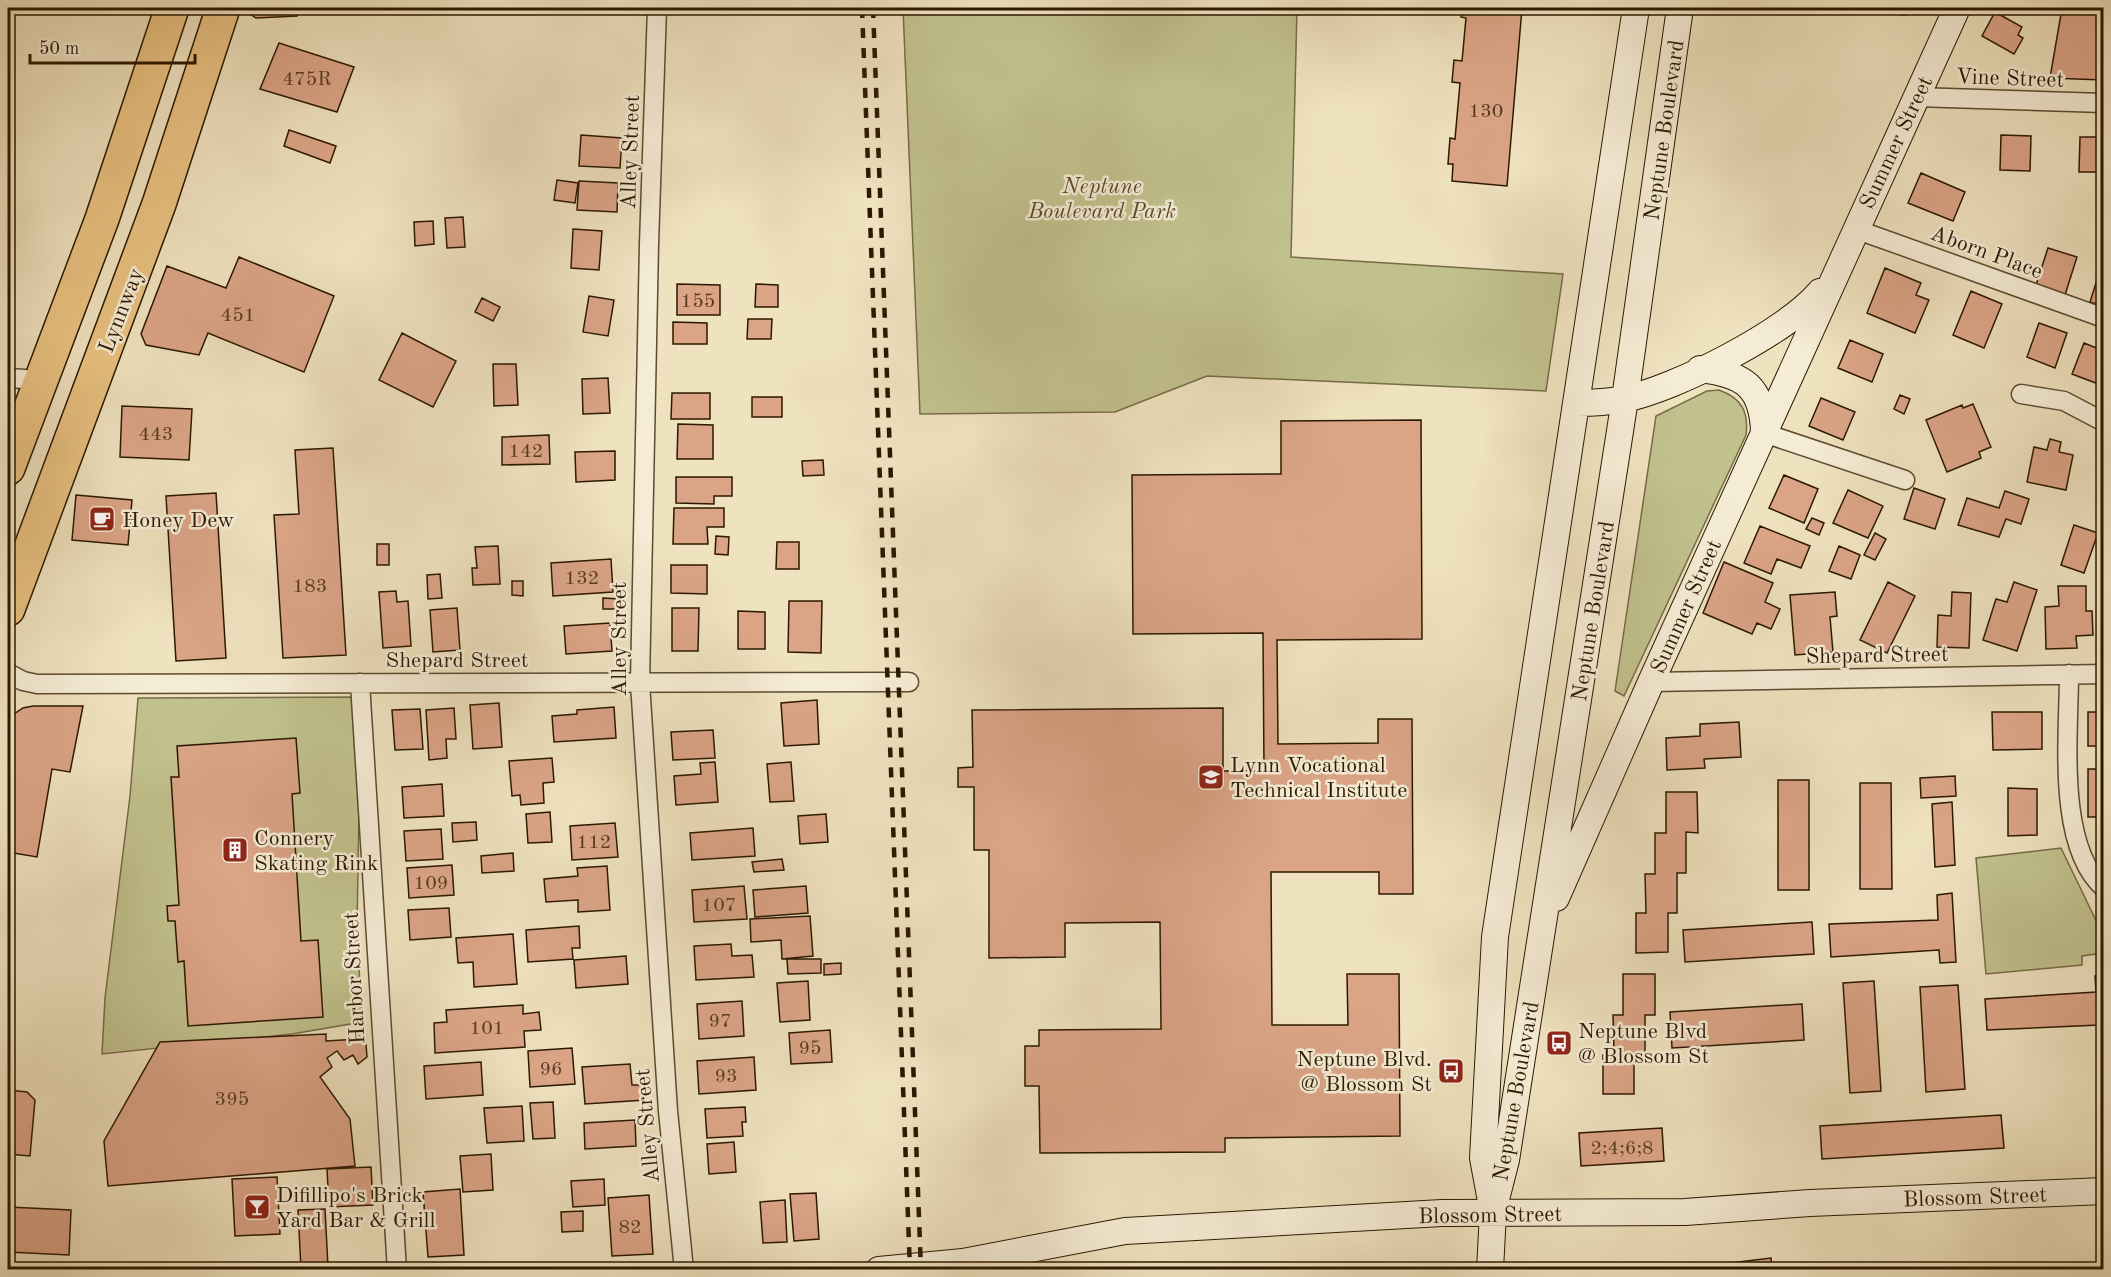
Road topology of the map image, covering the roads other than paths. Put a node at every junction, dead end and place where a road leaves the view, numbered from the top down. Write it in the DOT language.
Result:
graph roads {
  1 [pos="172,8"];
  2 [pos="223,8"];
  3 [pos="657,8"];
  4 [pos="1636,8"];
  5 [pos="1680,8"];
  6 [pos="1957,8"];
  7 [pos="1916,97"];
  8 [pos="2103,103"];
  9 [pos="1855,229"];
  10 [pos="1834,276"];
  11 [pos="2103,318"];
  12 [pos="1700,369"];
  13 [pos="8,378"];
  14 [pos="41,380"];
  15 [pos="2021,394"];
  16 [pos="1625,399"];
  17 [pos="1578,403"];
  18 [pos="2103,422"];
  19 [pos="1764,433"];
  20 [pos="8,468"];
  21 [pos="1905,480"];
  22 [pos="8,609"];
  23 [pos="8,673"];
  24 [pos="2069,674"];
  25 [pos="2103,674"];
  26 [pos="640,682"];
  27 [pos="909,682"];
  28 [pos="1651,682"];
  29 [pos="360,683"];
  30 [pos="2103,888"];
  31 [pos="1540,938"];
  32 [pos="2103,1191"];
  33 [pos="1493,1212"];
  34 [pos="397,1269"];
  35 [pos="684,1269"];
  36 [pos="879,1269"];
  37 [pos="1490,1269"];
  1 -- 14 [label="highway"];
  2 -- 22 [label="highway, Lynnway"];
  3 -- 26 [label="street, Alley Street"];
  4 -- 17 [label="main road, Neptune Boulevard"];
  5 -- 16 [label="main road, Neptune Boulevard"];
  6 -- 7 [label="main road, Summer Street"];
  7 -- 8 [label="street, Vine Street"];
  7 -- 9 [label="main road, Summer Street"];
  9 -- 10 [label="main road, Summer Street"];
  9 -- 11 [label="street, Aborn Place"];
  10 -- 12 [label="main road, Summer Street"];
  10 -- 19 [label="main road, Summer Street"];
  12 -- 16 [label="main road, Summer Street"];
  12 -- 19 [label="main road"];
  13 -- 14 [label="street"];
  14 -- 20 [label="highway"];
  15 -- 18 [label="street"];
  16 -- 17 [label="main road, Summer Street"];
  16 -- 31 [label="main road, Neptune Boulevard"];
  17 -- 33 [label="main road, Neptune Boulevard"];
  19 -- 21 [label="street"];
  19 -- 28 [label="main road, Summer Street"];
  23 -- 29 [label="street, Shepard Street"];
  24 -- 25 [label="street, Shepard Street"];
  24 -- 28 [label="street, Shepard Street"];
  24 -- 30 [label="street"];
  26 -- 27 [label="street, Shepard Street"];
  26 -- 29 [label="street, Shepard Street"];
  26 -- 35 [label="street, Alley Street"];
  28 -- 31 [label="main road, Summer Street"];
  29 -- 34 [label="street, Harbor Street"];
  31 -- 33 [label="main road, Neptune Boulevard"];
  32 -- 33 [label="main road, Blossom Street"];
  33 -- 36 [label="main road, Blossom Street"];
  33 -- 37 [label="main road, Neptune Boulevard"];
}
